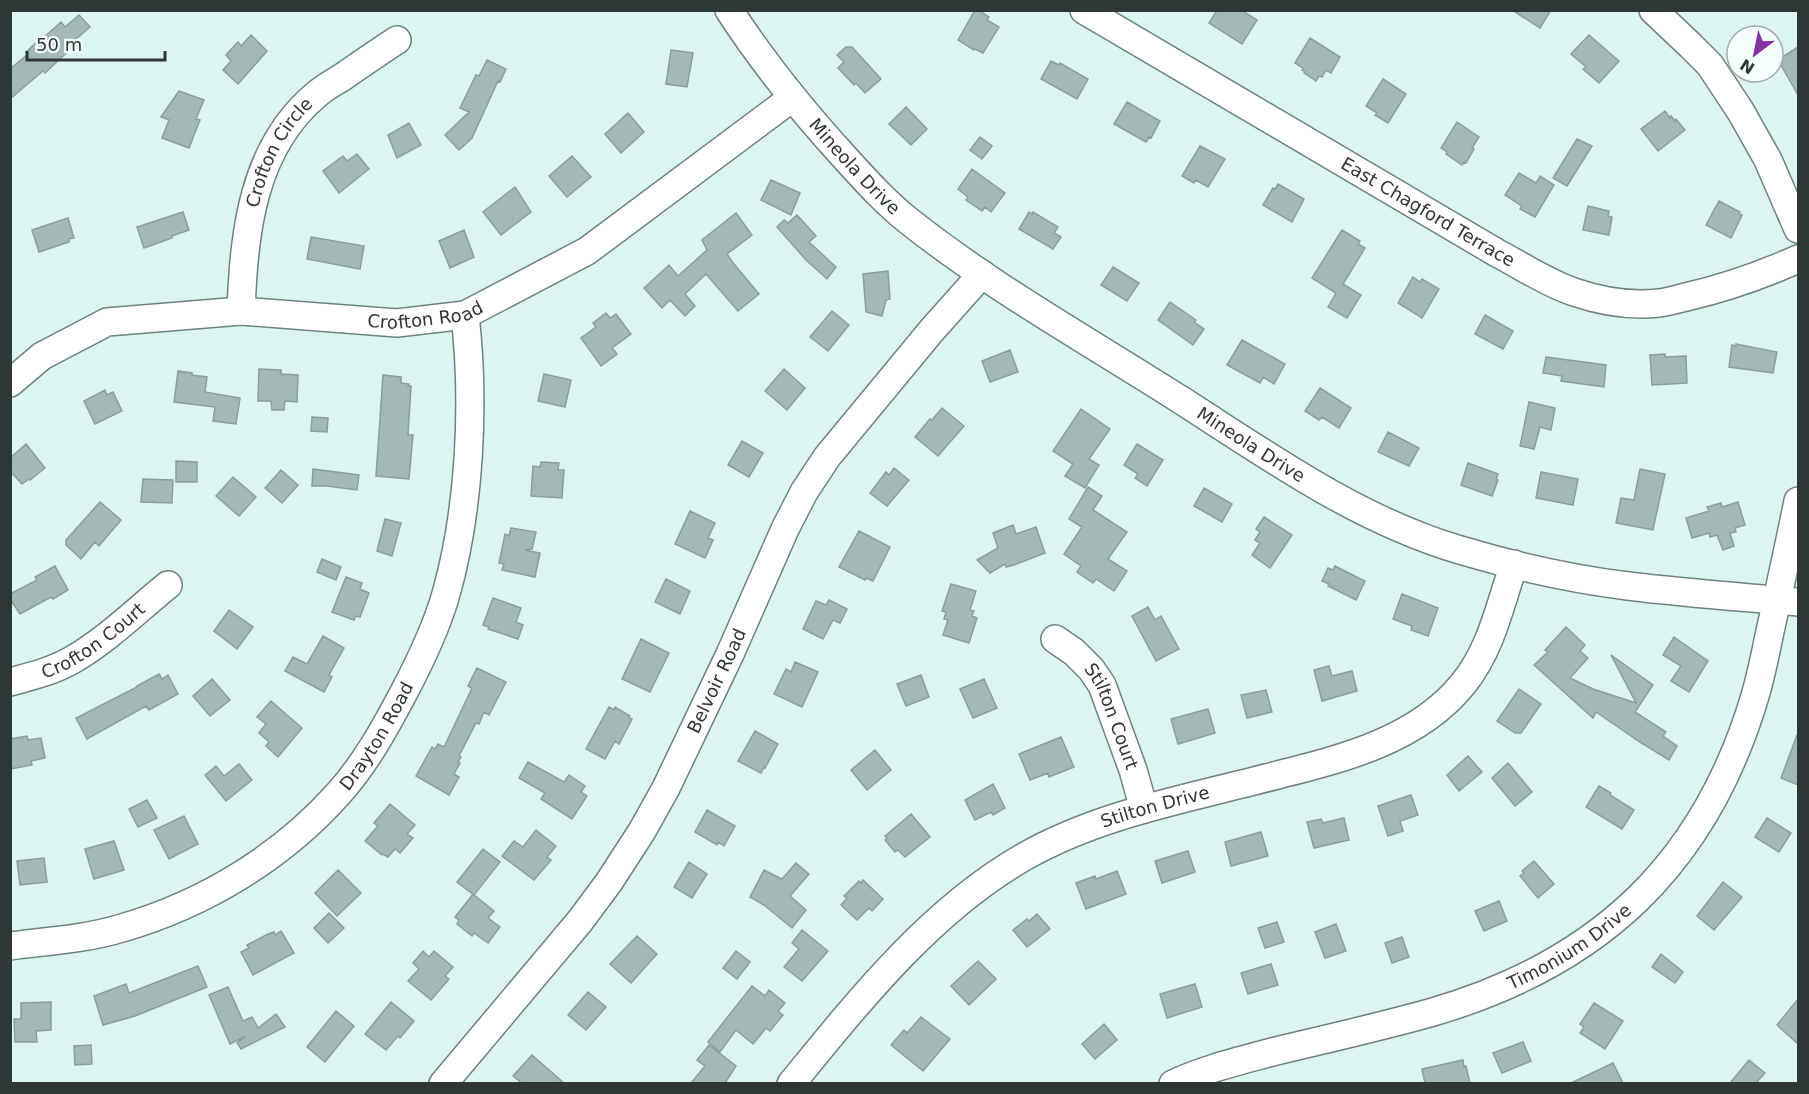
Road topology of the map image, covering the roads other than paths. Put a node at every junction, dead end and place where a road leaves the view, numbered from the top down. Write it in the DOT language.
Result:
graph roads {
  1 [pos="729,10"];
  2 [pos="1084,10"];
  3 [pos="1653,10"];
  4 [pos="397,40"];
  5 [pos="792,98"];
  6 [pos="1798,229"];
  7 [pos="1798,259"];
  8 [pos="982,274"];
  9 [pos="241,312"];
  10 [pos="465,315"];
  11 [pos="10,383"];
  12 [pos="1798,501"];
  13 [pos="1514,564"];
  14 [pos="168,585"];
  15 [pos="1788,601"];
  16 [pos="1055,639"];
  17 [pos="10,682"];
  18 [pos="1144,809"];
  19 [pos="10,945"];
  20 [pos="443,1083"];
  21 [pos="791,1083"];
  22 [pos="1173,1083"];
  1 -- 5 [label="street, Mineola Drive"];
  2 -- 7 [label="street, East Chagford Terrace"];
  3 -- 6 [label="street"];
  4 -- 9 [label="street, Crofton Circle"];
  5 -- 8 [label="street, Mineola Drive"];
  5 -- 10 [label="street, Crofton Road"];
  8 -- 13 [label="street, Mineola Drive"];
  8 -- 20 [label="street, Belvoir Road"];
  9 -- 10 [label="street, Crofton Road"];
  9 -- 11 [label="street, Crofton Road"];
  10 -- 19 [label="street, Drayton Road"];
  12 -- 15 [label="street, Timonium Drive"];
  13 -- 15 [label="street, Mineola Drive"];
  13 -- 18 [label="street, Stilton Drive"];
  14 -- 17 [label="street, Crofton Court"];
  15 -- 22 [label="street, Timonium Drive"];
  16 -- 18 [label="street, Stilton Court"];
  18 -- 21 [label="street, Stilton Drive"];
}
